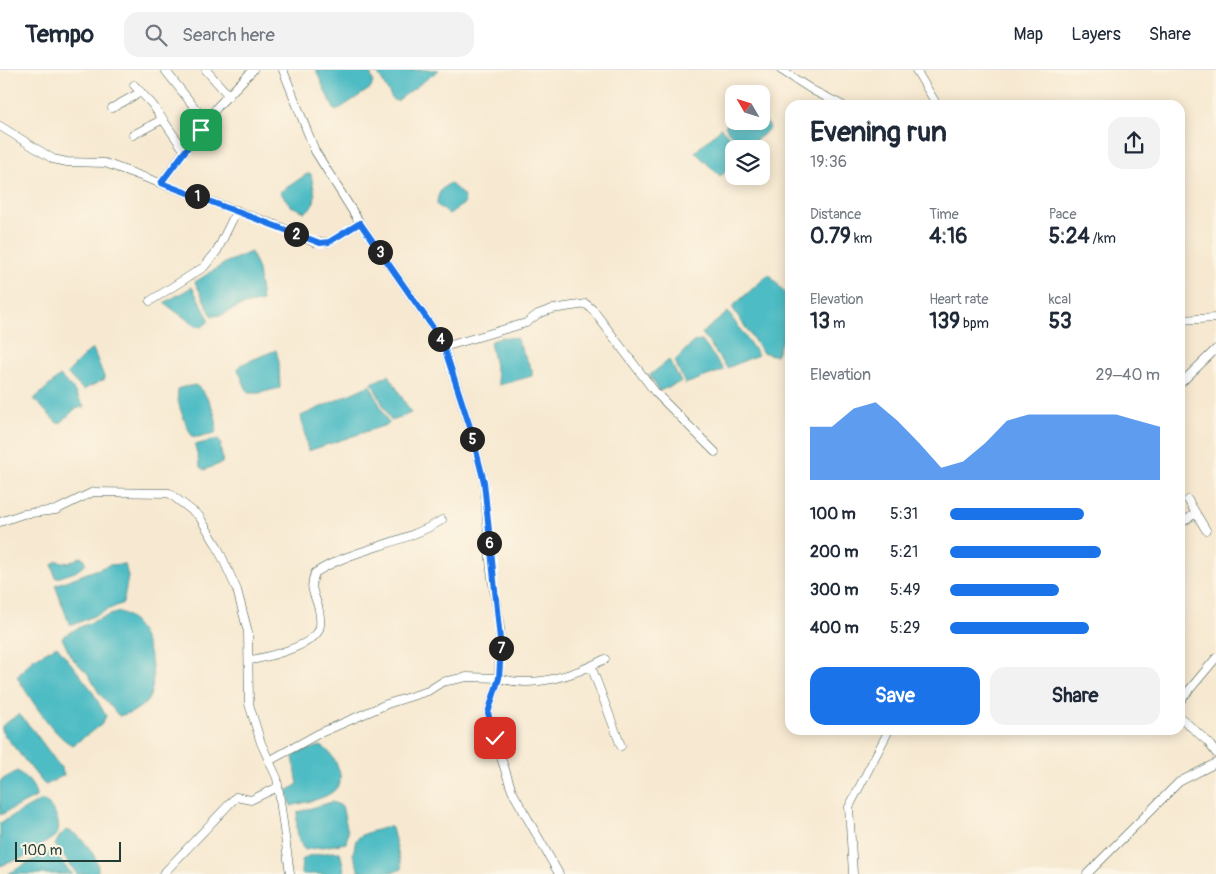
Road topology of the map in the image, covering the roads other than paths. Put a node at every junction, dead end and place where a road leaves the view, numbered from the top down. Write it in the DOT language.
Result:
graph roads {
  1 [pos="165,70"];
  2 [pos="206,70"];
  3 [pos="283,70"];
  4 [pos="781,70"];
  5 [pos="916,70"];
  6 [pos="251,71"];
  7 [pos="134,85"];
  8 [pos="141,92"];
  9 [pos="229,96"];
  10 [pos="832,100"];
  11 [pos="934,100"];
  12 [pos="112,108"];
  13 [pos="162,119"];
  14 [pos="206,122"];
  15 [pos="0,126"];
  16 [pos="133,135"];
  17 [pos="184,150"];
  18 [pos="161,183"];
  19 [pos="237,210"];
  20 [pos="360,223"];
  21 [pos="150,301"];
  22 [pos="1216,318"];
  23 [pos="1185,320"];
  24 [pos="444,347"];
  25 [pos="1216,349"];
  26 [pos="1185,379"];
  27 [pos="715,452"];
  28 [pos="1188,500"];
  29 [pos="1196,513"];
  30 [pos="442,520"];
  31 [pos="1185,521"];
  32 [pos="0,522"];
  33 [pos="1206,530"];
  34 [pos="1216,658"];
  35 [pos="605,659"];
  36 [pos="249,660"];
  37 [pos="591,666"];
  38 [pos="499,678"];
  39 [pos="1185,695"];
  40 [pos="1185,721"];
  41 [pos="886,735"];
  42 [pos="620,746"];
  43 [pos="1216,753"];
  44 [pos="269,761"];
  45 [pos="1216,763"];
  46 [pos="278,787"];
  47 [pos="164,874"];
  48 [pos="290,874"];
  49 [pos="559,874"];
  50 [pos="853,874"];
  51 [pos="1087,874"];
  1 -- 14 [label="street"];
  2 -- 9 [label="street"];
  3 -- 20 [label="street"];
  4 -- 10 [label="street"];
  5 -- 11 [label="street"];
  6 -- 9 [label="street"];
  7 -- 8 [label="street"];
  8 -- 12 [label="street"];
  8 -- 13 [label="street"];
  9 -- 14 [label="street"];
  13 -- 16 [label="street"];
  13 -- 17 [label="street"];
  14 -- 17 [label="street"];
  15 -- 18 [label="street"];
  17 -- 18 [label="street"];
  18 -- 19 [label="street"];
  19 -- 20 [label="street"];
  19 -- 21 [label="street"];
  20 -- 24 [label="street"];
  22 -- 23 [label="street"];
  24 -- 27 [label="street"];
  24 -- 38 [label="street"];
  25 -- 26 [label="street"];
  28 -- 29 [label="street"];
  29 -- 31 [label="street"];
  29 -- 33 [label="street"];
  30 -- 36 [label="street"];
  32 -- 36 [label="street"];
  34 -- 39 [label="street"];
  35 -- 37 [label="street"];
  36 -- 44 [label="street"];
  37 -- 38 [label="street"];
  37 -- 42 [label="street"];
  38 -- 44 [label="street"];
  38 -- 49 [label="street"];
  40 -- 43 [label="street"];
  41 -- 50 [label="street"];
  44 -- 46 [label="street"];
  45 -- 51 [label="street"];
  46 -- 47 [label="street"];
  46 -- 48 [label="street"];
}
